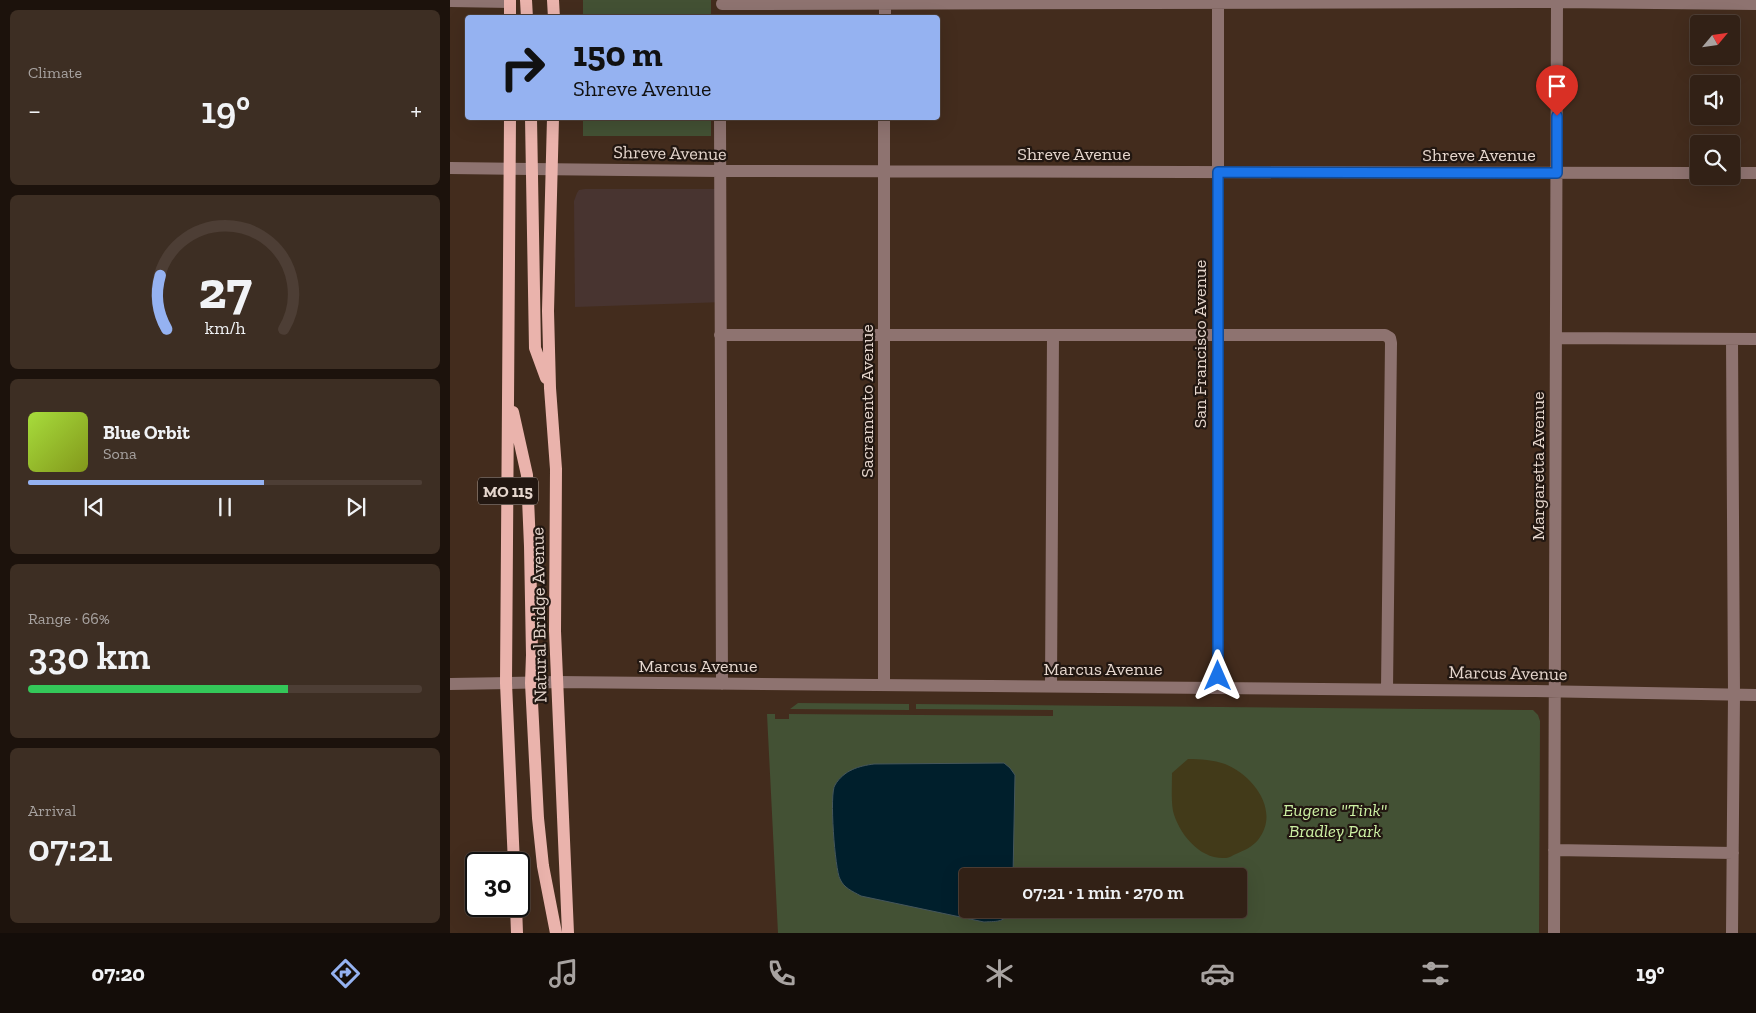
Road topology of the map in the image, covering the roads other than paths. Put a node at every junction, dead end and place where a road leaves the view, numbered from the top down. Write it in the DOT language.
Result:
graph roads {
  1 [pos="526,0"];
  2 [pos="553,0"];
  3 [pos="450,1"];
  4 [pos="510,1"];
  5 [pos="1385,1"];
  6 [pos="1557,1"];
  7 [pos="722,2"];
  8 [pos="885,2"];
  9 [pos="1055,2"];
  10 [pos="1218,2"];
  11 [pos="1732,2"];
  12 [pos="1756,4"];
  13 [pos="510,15"];
  14 [pos="527,15"];
  15 [pos="554,15"];
  16 [pos="722,15"];
  17 [pos="885,15"];
  18 [pos="510,120"];
  19 [pos="531,120"];
  20 [pos="553,120"];
  21 [pos="720,120"];
  22 [pos="884,120"];
  23 [pos="450,168"];
  24 [pos="510,168"];
  25 [pos="531,168"];
  26 [pos="552,169"];
  27 [pos="719,171"];
  28 [pos="884,171"];
  29 [pos="1218,172"];
  30 [pos="1557,173"];
  31 [pos="1690,173"];
  32 [pos="1740,173"];
  33 [pos="1756,173"];
  34 [pos="720,335"];
  35 [pos="1053,335"];
  36 [pos="1218,335"];
  37 [pos="884,336"];
  38 [pos="1556,338"];
  39 [pos="1732,339"];
  40 [pos="1756,339"];
  41 [pos="550,388"];
  42 [pos="509,398"];
  43 [pos="557,682"];
  44 [pos="506,683"];
  45 [pos="531,683"];
  46 [pos="450,684"];
  47 [pos="722,684"];
  48 [pos="884,685"];
  49 [pos="1051,686"];
  50 [pos="1218,688"];
  51 [pos="1388,689"];
  52 [pos="1555,691"];
  53 [pos="1734,695"];
  54 [pos="1756,695"];
  55 [pos="1554,850"];
  56 [pos="513,852"];
  57 [pos="1733,852"];
  58 [pos="516,917"];
  59 [pos="517,933"];
  60 [pos="556,933"];
  61 [pos="568,933"];
  62 [pos="1554,933"];
  63 [pos="1732,933"];
  1 -- 14 [label="main road"];
  2 -- 15 [label="main road"];
  3 -- 4 [label="street"];
  4 -- 13 [label="main road"];
  5 -- 6 [label="street"];
  5 -- 10 [label="street"];
  6 -- 11 [label="street"];
  6 -- 30 [label="street, Margaretta Avenue"];
  7 -- 8 [label="street"];
  7 -- 16 [label="street"];
  8 -- 9 [label="street"];
  8 -- 17 [label="street"];
  9 -- 10 [label="street"];
  10 -- 29 [label="street, San Francisco Avenue"];
  11 -- 12 [label="street"];
  18 -- 24 [label="main road, Natural Bridge Avenue / MO 115"];
  19 -- 25 [label="main road"];
  20 -- 26 [label="main road, Natural Bridge Avenue"];
  21 -- 27 [label="street"];
  22 -- 28 [label="street, Sacramento Avenue"];
  23 -- 24 [label="street, Shreve Avenue"];
  24 -- 25 [label="street, Shreve Avenue"];
  24 -- 42 [label="main road, Natural Bridge Avenue / MO 115"];
  25 -- 26 [label="street, Shreve Avenue"];
  25 -- 41 [label="main road"];
  26 -- 27 [label="street, Shreve Avenue"];
  26 -- 41 [label="main road, Natural Bridge Avenue"];
  27 -- 28 [label="street, Shreve Avenue"];
  27 -- 34 [label="street"];
  28 -- 29 [label="street, Shreve Avenue"];
  28 -- 37 [label="street, Sacramento Avenue"];
  29 -- 30 [label="street, Shreve Avenue"];
  29 -- 36 [label="street, San Francisco Avenue"];
  30 -- 31 [label="street, Shreve Avenue"];
  30 -- 38 [label="street, Margaretta Avenue"];
  32 -- 33 [label="street"];
  34 -- 37 [label="street"];
  34 -- 47 [label="street"];
  35 -- 36 [label="street"];
  35 -- 37 [label="street"];
  35 -- 49 [label="street"];
  36 -- 50 [label="street, San Francisco Avenue"];
  36 -- 51 [label="street"];
  37 -- 48 [label="street, Sacramento Avenue"];
  38 -- 39 [label="street"];
  38 -- 52 [label="street, Margaretta Avenue"];
  39 -- 40 [label="street"];
  39 -- 53 [label="street"];
  41 -- 43 [label="main road, Natural Bridge Avenue"];
  42 -- 44 [label="main road, Natural Bridge Avenue / MO 115"];
  42 -- 45 [label="main road"];
  43 -- 45 [label="street, Marcus Avenue"];
  43 -- 47 [label="street, Marcus Avenue"];
  43 -- 61 [label="main road, Natural Bridge Avenue"];
  44 -- 45 [label="street, Marcus Avenue"];
  44 -- 46 [label="street, Marcus Avenue"];
  44 -- 56 [label="main road, Natural Bridge Avenue / MO 115"];
  45 -- 60 [label="main road"];
  47 -- 48 [label="street, Marcus Avenue"];
  48 -- 49 [label="street, Marcus Avenue"];
  49 -- 50 [label="street, Marcus Avenue"];
  50 -- 51 [label="street, Marcus Avenue"];
  51 -- 52 [label="street, Marcus Avenue"];
  52 -- 53 [label="street, Marcus Avenue"];
  52 -- 55 [label="street, Margaretta Avenue"];
  53 -- 54 [label="street, Marcus Avenue"];
  53 -- 57 [label="street"];
  55 -- 57 [label="street"];
  55 -- 62 [label="street, Margaretta Avenue"];
  57 -- 63 [label="street"];
  58 -- 59 [label="main road"];
}
